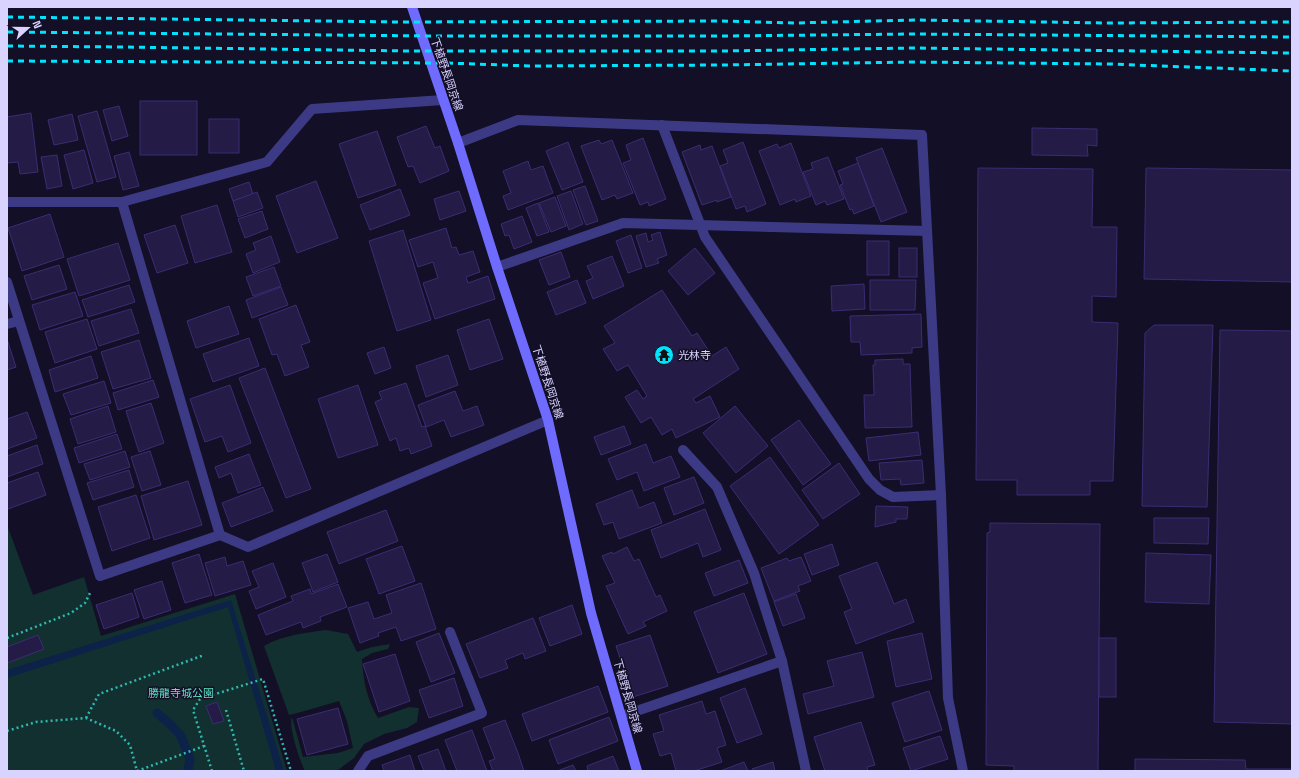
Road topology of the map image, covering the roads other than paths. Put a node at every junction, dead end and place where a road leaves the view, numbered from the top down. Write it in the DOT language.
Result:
graph roads {
  1 [pos="412,7"];
  2 [pos="443,100"];
  3 [pos="662,126"];
  4 [pos="458,144"];
  5 [pos="7,202"];
  6 [pos="122,202"];
  7 [pos="700,225"];
  8 [pos="928,231"];
  9 [pos="497,267"];
  10 [pos="7,282"];
  11 [pos="19,321"];
  12 [pos="7,324"];
  13 [pos="548,420"];
  14 [pos="684,450"];
  15 [pos="941,495"];
  16 [pos="220,535"];
  17 [pos="450,632"];
  18 [pos="782,661"];
  19 [pos="622,716"];
  20 [pos="358,771"];
  21 [pos="637,771"];
  22 [pos="806,771"];
  23 [pos="963,771"];
  1 -- 2 [label="main road, 下植野長岡京線"];
  2 -- 4 [label="main road, 下植野長岡京線"];
  2 -- 6 [label="street"];
  3 -- 4 [label="street"];
  3 -- 7 [label="street"];
  3 -- 8 [label="street"];
  4 -- 9 [label="main road, 下植野長岡京線"];
  5 -- 6 [label="street"];
  6 -- 16 [label="street"];
  7 -- 8 [label="street"];
  7 -- 9 [label="street"];
  7 -- 15 [label="street"];
  8 -- 15 [label="street"];
  9 -- 13 [label="main road, 下植野長岡京線"];
  10 -- 11 [label="street"];
  11 -- 12 [label="street"];
  11 -- 16 [label="street"];
  13 -- 16 [label="street"];
  13 -- 19 [label="main road, 下植野長岡京線"];
  14 -- 18 [label="street"];
  15 -- 23 [label="street"];
  17 -- 20 [label="street"];
  18 -- 19 [label="street"];
  18 -- 22 [label="street"];
  19 -- 21 [label="main road, 下植野長岡京線"];
}
